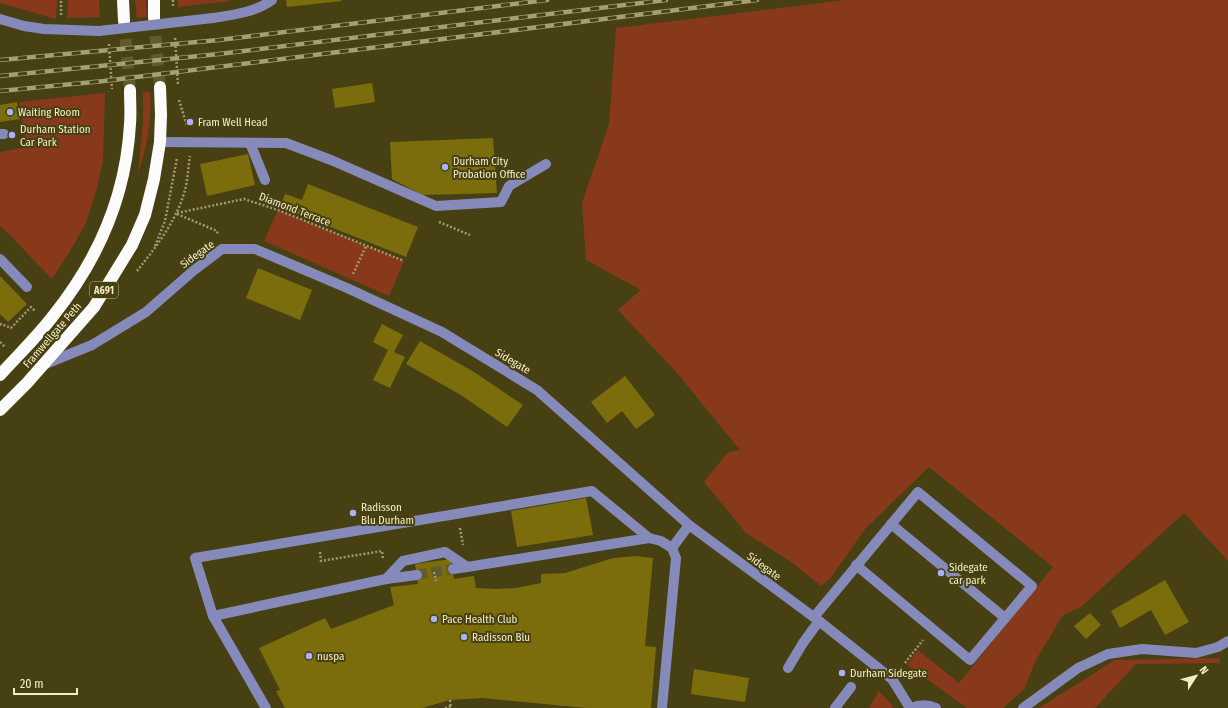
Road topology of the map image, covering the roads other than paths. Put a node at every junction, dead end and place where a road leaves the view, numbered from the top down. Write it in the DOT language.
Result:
graph roads {
  1 [pos="123,0"];
  2 [pos="154,0"];
  3 [pos="272,0"];
  4 [pos="154,18"];
  5 [pos="0,19"];
  6 [pos="124,21"];
  7 [pos="160,87"];
  8 [pos="130,90"];
  9 [pos="160,142"];
  10 [pos="250,142"];
  11 [pos="546,164"];
  12 [pos="265,180"];
  13 [pos="0,259"];
  14 [pos="27,287"];
  15 [pos="43,365"];
  16 [pos="0,375"];
  17 [pos="0,410"];
  18 [pos="891,524"];
  19 [pos="689,526"];
  20 [pos="649,538"];
  21 [pos="672,548"];
  22 [pos="856,566"];
  23 [pos="467,567"];
  24 [pos="453,569"];
  25 [pos="417,575"];
  26 [pos="386,580"];
  27 [pos="213,616"];
  28 [pos="1005,618"];
  29 [pos="816,619"];
  30 [pos="1228,641"];
  31 [pos="788,668"];
  32 [pos="851,687"];
  33 [pos="266,708"];
  34 [pos="662,708"];
  35 [pos="835,708"];
  36 [pos="910,708"];
  37 [pos="936,708"];
  38 [pos="1023,708"];
  1 -- 6 [label="highway"];
  2 -- 4 [label="highway"];
  3 -- 5 [label="street, bridge"];
  7 -- 9 [label="highway, Framwellgate Peth / A691"];
  8 -- 16 [label="highway, Framwellgate Peth / A691"];
  9 -- 10 [label="street"];
  9 -- 15 [label="highway, Framwellgate Peth / A691"];
  10 -- 11 [label="street"];
  10 -- 12 [label="street"];
  13 -- 14 [label="street"];
  15 -- 17 [label="highway, Framwellgate Peth / A691"];
  15 -- 19 [label="street, Sidegate"];
  18 -- 22 [label="street"];
  18 -- 28 [label="street"];
  18 -- 28 [label="street"];
  19 -- 21 [label="street"];
  19 -- 29 [label="street, Sidegate"];
  20 -- 21 [label="street"];
  20 -- 23 [label="street"];
  20 -- 27 [label="street"];
  21 -- 34 [label="street"];
  22 -- 28 [label="street"];
  22 -- 29 [label="street"];
  23 -- 24 [label="street"];
  23 -- 26 [label="street"];
  25 -- 26 [label="street"];
  26 -- 27 [label="street"];
  27 -- 33 [label="street"];
  29 -- 31 [label="street"];
  29 -- 36 [label="street, Sidegate"];
  30 -- 38 [label="street"];
  32 -- 35 [label="street"];
  36 -- 37 [label="street"];
}
